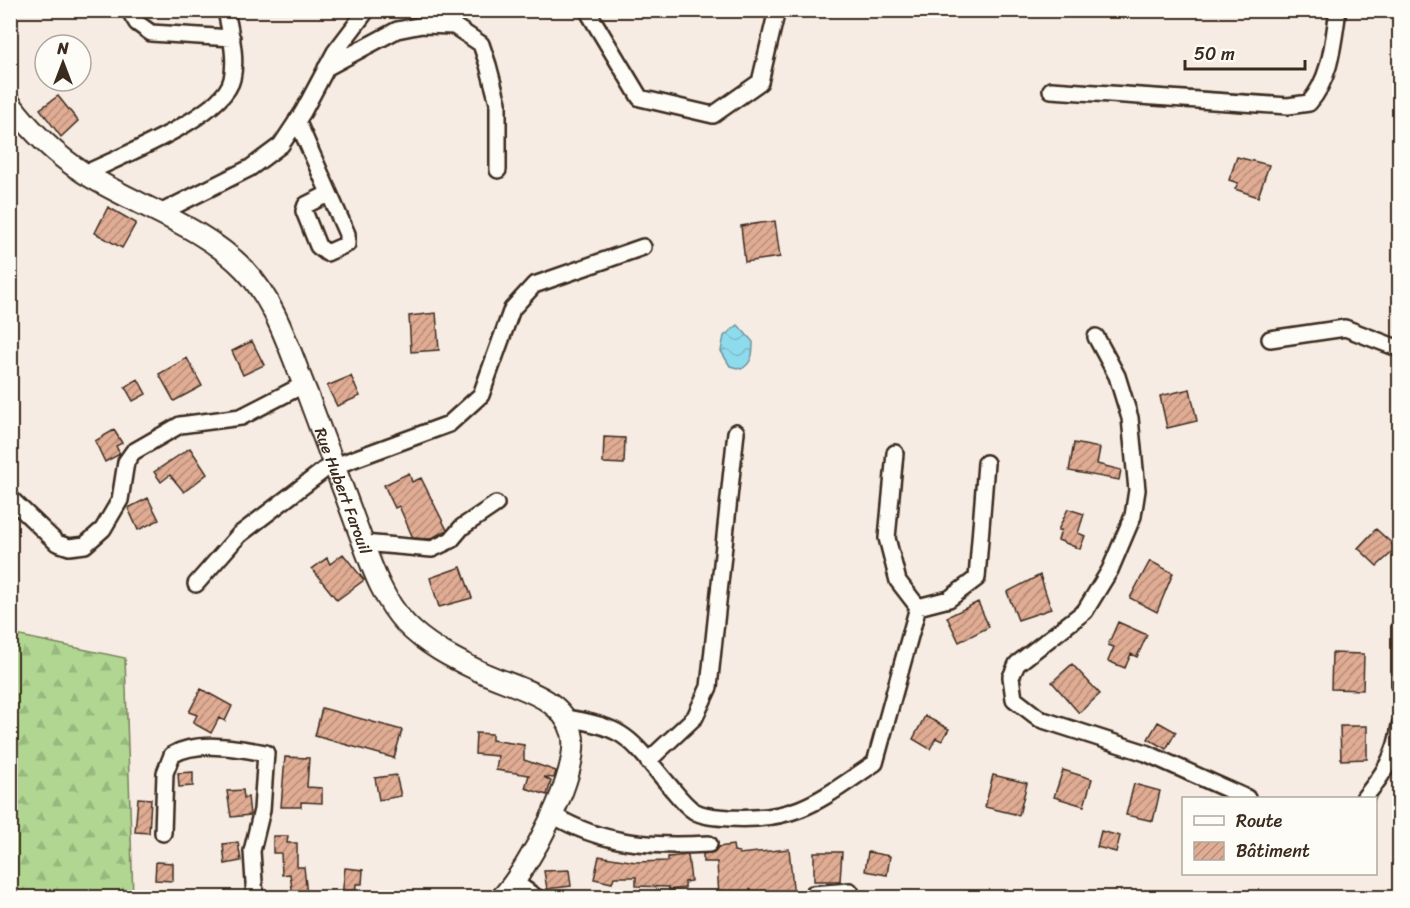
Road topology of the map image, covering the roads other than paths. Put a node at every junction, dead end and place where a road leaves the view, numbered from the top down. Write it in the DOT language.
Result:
graph roads {
  1 [pos="129,10"];
  2 [pos="226,10"];
  3 [pos="367,10"];
  4 [pos="592,10"];
  5 [pos="777,10"];
  6 [pos="1338,10"];
  7 [pos="232,38"];
  8 [pos="326,68"];
  9 [pos="1051,90"];
  10 [pos="10,103"];
  11 [pos="297,120"];
  12 [pos="498,170"];
  13 [pos="84,174"];
  14 [pos="328,194"];
  15 [pos="162,212"];
  16 [pos="643,247"];
  17 [pos="1096,337"];
  18 [pos="1270,339"];
  19 [pos="1400,350"];
  20 [pos="303,385"];
  21 [pos="736,432"];
  22 [pos="895,453"];
  23 [pos="986,463"];
  24 [pos="334,465"];
  25 [pos="10,498"];
  26 [pos="496,504"];
  27 [pos="363,543"];
  28 [pos="196,584"];
  29 [pos="918,607"];
  30 [pos="1400,627"];
  31 [pos="1399,670"];
  32 [pos="1400,685"];
  33 [pos="565,718"];
  34 [pos="1400,725"];
  35 [pos="648,761"];
  36 [pos="1245,797"];
  37 [pos="1365,797"];
  38 [pos="553,815"];
  39 [pos="163,833"];
  40 [pos="709,844"];
  41 [pos="513,881"];
  42 [pos="850,891"];
  43 [pos="255,897"];
  44 [pos="501,897"];
  45 [pos="537,897"];
  46 [pos="811,897"];
  1 -- 7 [label="street"];
  2 -- 7 [label="street"];
  3 -- 8 [label="street"];
  4 -- 5 [label="street"];
  6 -- 9 [label="street"];
  7 -- 13 [label="street"];
  8 -- 11 [label="street"];
  8 -- 12 [label="street"];
  10 -- 13 [label="street, Rue Hubert Farouil"];
  11 -- 14 [label="street"];
  11 -- 15 [label="street"];
  13 -- 15 [label="street, Rue Hubert Farouil"];
  15 -- 20 [label="street, Rue Hubert Farouil"];
  16 -- 24 [label="street"];
  17 -- 36 [label="street"];
  18 -- 19 [label="street"];
  20 -- 24 [label="street, Rue Hubert Farouil"];
  20 -- 25 [label="street"];
  21 -- 35 [label="street"];
  22 -- 29 [label="street"];
  23 -- 29 [label="street"];
  24 -- 27 [label="street, Rue Hubert Farouil"];
  24 -- 28 [label="street"];
  26 -- 27 [label="street"];
  27 -- 33 [label="street, Rue Hubert Farouil"];
  29 -- 35 [label="street"];
  30 -- 31 [label="street"];
  31 -- 32 [label="street"];
  33 -- 35 [label="street"];
  33 -- 38 [label="street"];
  34 -- 37 [label="street"];
  38 -- 40 [label="street"];
  38 -- 41 [label="street"];
  39 -- 43 [label="street"];
  41 -- 44 [label="street"];
  41 -- 45 [label="street"];
  42 -- 46 [label="street"];
}
